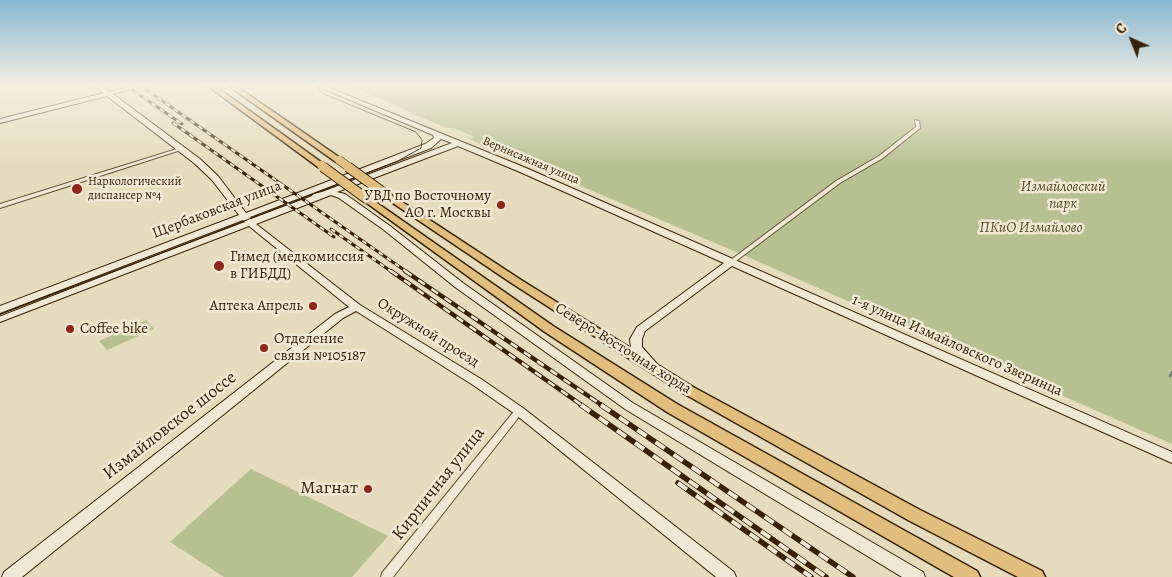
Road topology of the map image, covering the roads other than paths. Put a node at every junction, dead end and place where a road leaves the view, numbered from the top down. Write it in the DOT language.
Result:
graph roads {
  1 [pos="33,113"];
  2 [pos="134,113"];
  3 [pos="248,113"];
  4 [pos="270,113"];
  5 [pos="386,113"];
  6 [pos="0,121"];
  7 [pos="917,121"];
  8 [pos="435,133"];
  9 [pos="458,143"];
  10 [pos="182,149"];
  11 [pos="316,196"];
  12 [pos="0,206"];
  13 [pos="246,218"];
  14 [pos="730,262"];
  15 [pos="356,307"];
  16 [pos="0,310"];
  17 [pos="0,319"];
  18 [pos="660,373"];
  19 [pos="519,411"];
  20 [pos="1172,458"];
  21 [pos="10,577"];
  22 [pos="386,577"];
  23 [pos="728,577"];
  24 [pos="917,577"];
  25 [pos="972,577"];
  26 [pos="1036,577"];
  1 -- 6 [label="main road"];
  2 -- 10 [label="main road, Окружной проезд"];
  3 -- 25 [label="main road, Северо-Восточная хорда, bridge"];
  4 -- 18 [label="main road, Северо-Восточная хорда, bridge"];
  5 -- 8 [label="main road, Вернисажная улица"];
  7 -- 14 [label="street"];
  8 -- 9 [label="main road, Вернисажная улица"];
  8 -- 13 [label="main road, Щербаковская улица"];
  9 -- 11 [label="main road, Щербаковская улица"];
  9 -- 14 [label="main road, Вернисажная улица"];
  10 -- 12 [label="street"];
  10 -- 13 [label="main road, Окружной проезд"];
  11 -- 13 [label="main road, Щербаковская улица"];
  11 -- 24 [label="main road"];
  13 -- 15 [label="main road, Окружной проезд"];
  13 -- 16 [label="main road, Щербаковская улица"];
  13 -- 17 [label="main road, Щербаковская улица"];
  14 -- 18 [label="main road"];
  14 -- 20 [label="main road, 1-я улица Измайловского Зверинца"];
  15 -- 19 [label="main road, Окружной проезд"];
  15 -- 21 [label="main road, Измайловское шоссе"];
  18 -- 26 [label="main road, Северо-Восточная хорда"];
  19 -- 22 [label="street, Кирпичная улица"];
  19 -- 23 [label="main road, Окружной проезд"];
}
